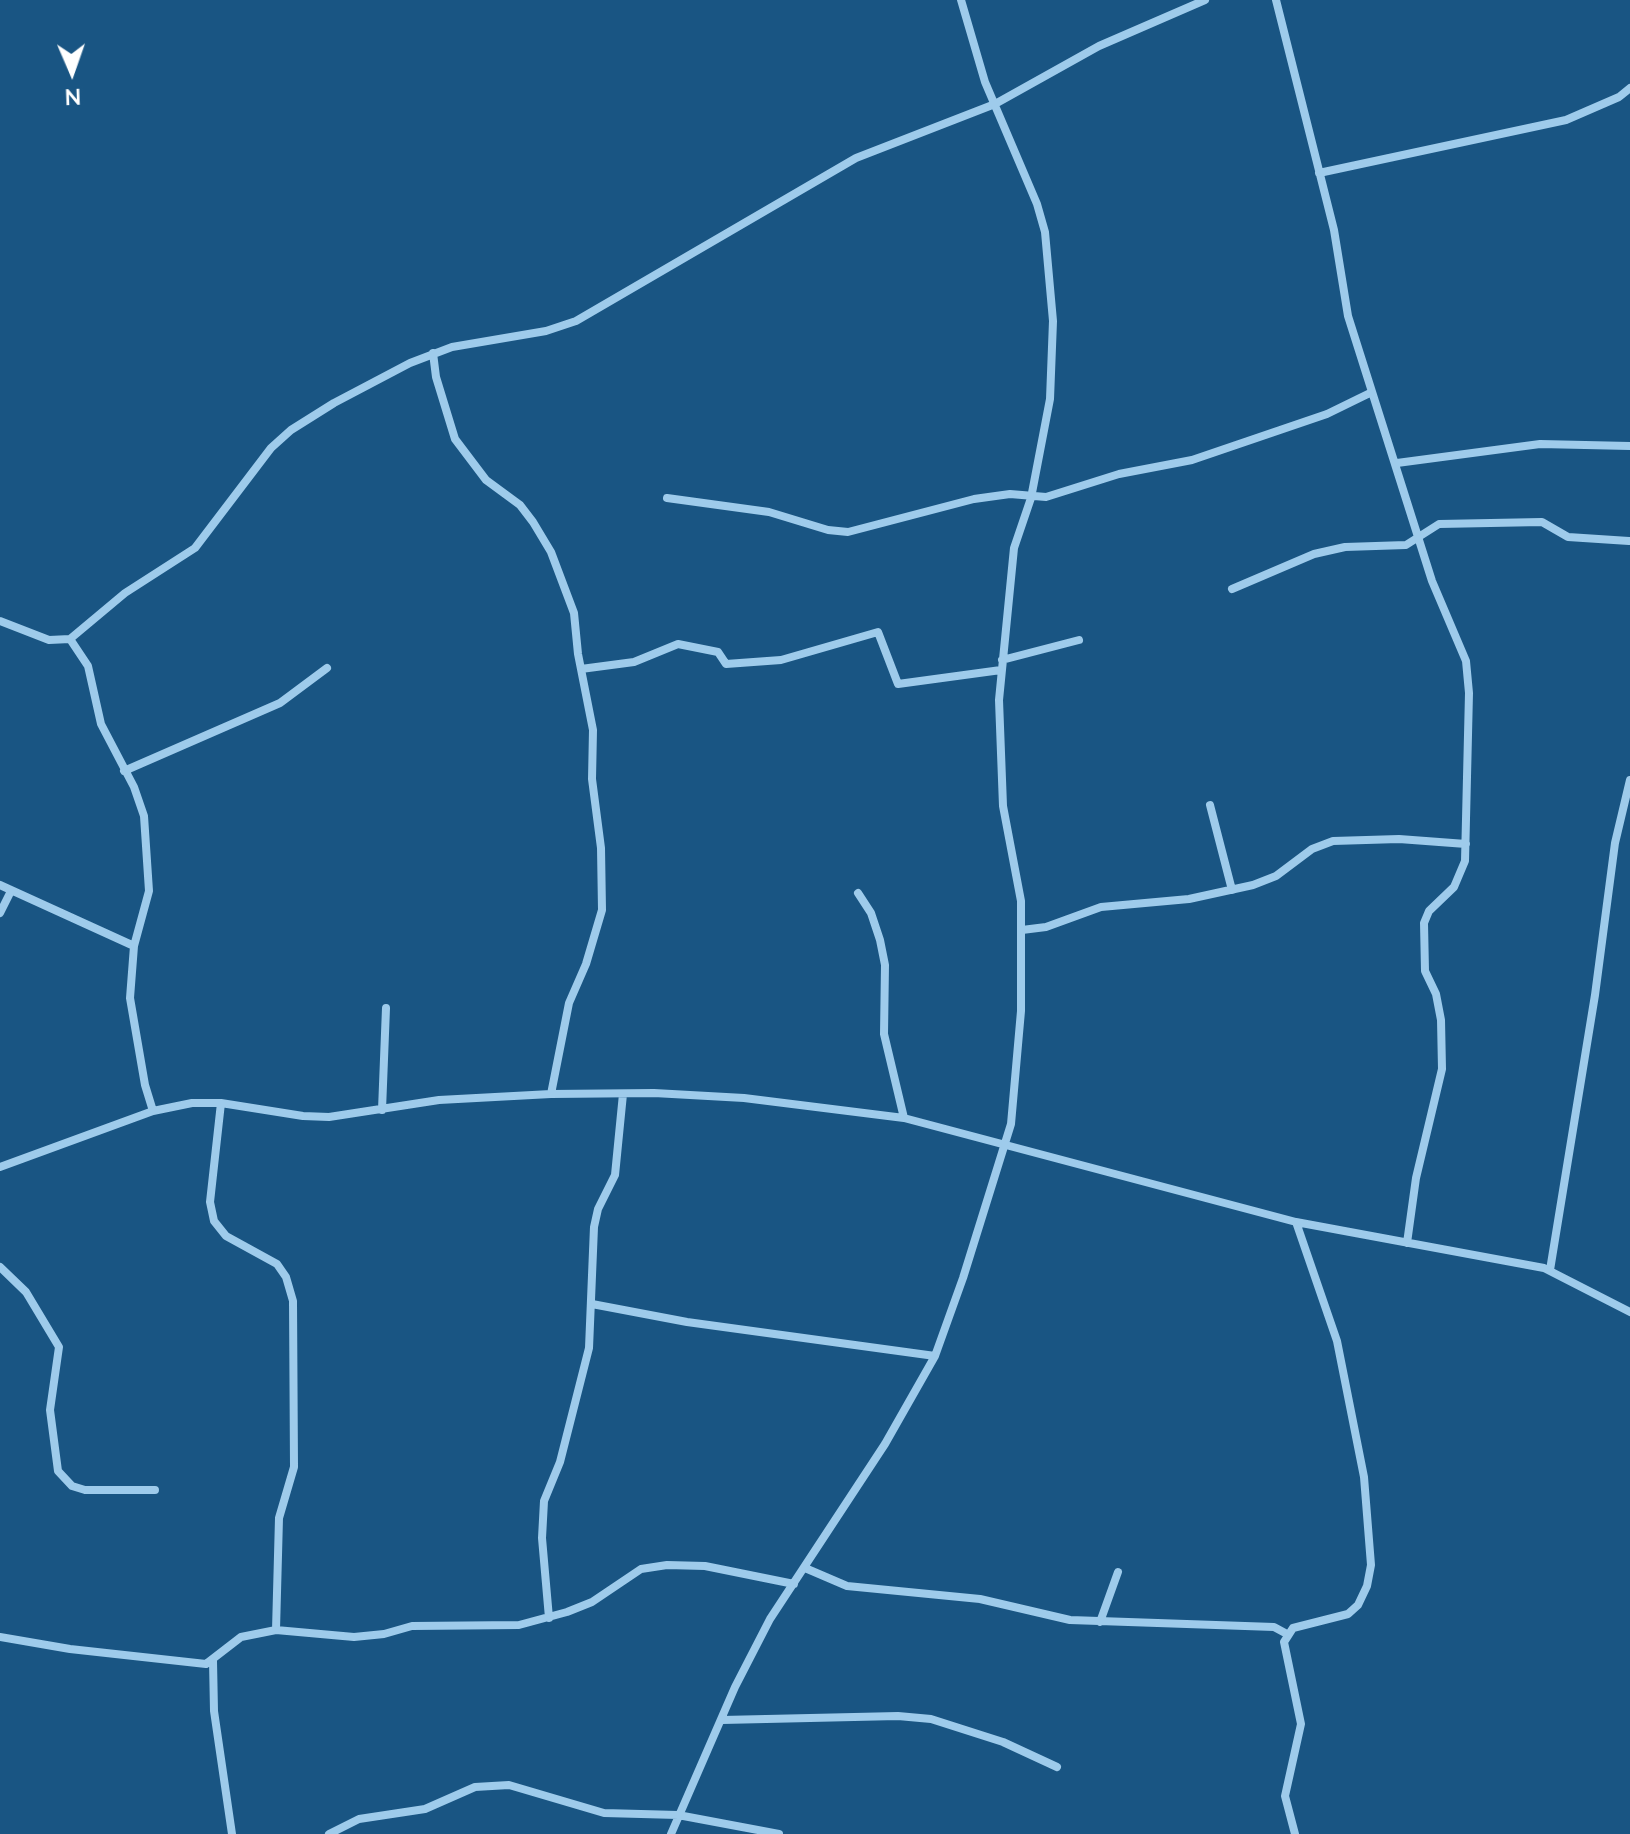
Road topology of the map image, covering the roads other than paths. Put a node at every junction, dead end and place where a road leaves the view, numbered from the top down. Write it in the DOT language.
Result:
graph roads {
  1 [pos="961,0"];
  2 [pos="1205,0"];
  3 [pos="1276,0"];
  4 [pos="1630,88"];
  5 [pos="995,104"];
  6 [pos="1319,173"];
  7 [pos="433,353"];
  8 [pos="1372,392"];
  9 [pos="1630,446"];
  10 [pos="1397,463"];
  11 [pos="667,498"];
  12 [pos="1031,498"];
  13 [pos="1417,537"];
  14 [pos="1629,541"];
  15 [pos="1232,589"];
  16 [pos="0,621"];
  17 [pos="70,639"];
  18 [pos="1079,640"];
  19 [pos="1002,665"];
  20 [pos="327,668"];
  21 [pos="581,669"];
  22 [pos="124,771"];
  23 [pos="1630,780"];
  24 [pos="1210,805"];
  25 [pos="1466,844"];
  26 [pos="0,885"];
  27 [pos="1232,890"];
  28 [pos="11,891"];
  29 [pos="858,893"];
  30 [pos="0,913"];
  31 [pos="1022,930"];
  32 [pos="134,946"];
  33 [pos="386,1008"];
  34 [pos="551,1094"];
  35 [pos="623,1094"];
  36 [pos="221,1103"];
  37 [pos="382,1110"];
  38 [pos="153,1111"];
  39 [pos="904,1118"];
  40 [pos="1007,1143"];
  41 [pos="0,1167"];
  42 [pos="1296,1222"];
  43 [pos="1407,1243"];
  44 [pos="0,1267"];
  45 [pos="1550,1270"];
  46 [pos="592,1304"];
  47 [pos="1630,1312"];
  48 [pos="935,1356"];
  49 [pos="155,1490"];
  50 [pos="805,1568"];
  51 [pos="1118,1572"];
  52 [pos="794,1584"];
  53 [pos="549,1618"];
  54 [pos="1100,1622"];
  55 [pos="276,1630"];
  56 [pos="1287,1634"];
  57 [pos="0,1637"];
  58 [pos="213,1661"];
  59 [pos="722,1720"];
  60 [pos="1057,1767"];
  61 [pos="678,1815"];
  62 [pos="232,1834"];
  63 [pos="329,1834"];
  64 [pos="671,1834"];
  65 [pos="779,1834"];
  66 [pos="1295,1834"];
  1 -- 5 [label="street"];
  2 -- 5 [label="street"];
  3 -- 6 [label="street"];
  4 -- 6 [label="street"];
  5 -- 7 [label="street"];
  5 -- 12 [label="street"];
  6 -- 8 [label="street"];
  7 -- 17 [label="street"];
  7 -- 21 [label="street"];
  8 -- 10 [label="street"];
  8 -- 12 [label="street"];
  9 -- 10 [label="street"];
  10 -- 13 [label="street"];
  11 -- 12 [label="street"];
  12 -- 19 [label="street"];
  13 -- 14 [label="street"];
  13 -- 15 [label="street"];
  13 -- 25 [label="street"];
  16 -- 17 [label="street"];
  17 -- 22 [label="street"];
  18 -- 19 [label="street"];
  19 -- 21 [label="street"];
  19 -- 31 [label="street"];
  20 -- 22 [label="street"];
  21 -- 34 [label="street"];
  22 -- 32 [label="street"];
  23 -- 45 [label="street"];
  24 -- 27 [label="street"];
  25 -- 27 [label="street"];
  25 -- 43 [label="street"];
  26 -- 28 [label="street"];
  27 -- 31 [label="street"];
  28 -- 30 [label="street"];
  28 -- 32 [label="street"];
  29 -- 39 [label="street"];
  31 -- 40 [label="street"];
  32 -- 38 [label="street"];
  33 -- 37 [label="street"];
  34 -- 35 [label="street"];
  34 -- 37 [label="street"];
  35 -- 39 [label="street"];
  35 -- 46 [label="street"];
  36 -- 37 [label="street"];
  36 -- 38 [label="street"];
  36 -- 55 [label="street"];
  38 -- 41 [label="street"];
  39 -- 40 [label="street"];
  40 -- 42 [label="street"];
  40 -- 48 [label="street"];
  42 -- 43 [label="street"];
  42 -- 56 [label="street"];
  43 -- 45 [label="street"];
  44 -- 49 [label="street"];
  45 -- 47 [label="street"];
  46 -- 48 [label="street"];
  46 -- 53 [label="street"];
  48 -- 50 [label="street"];
  50 -- 52 [label="street"];
  50 -- 54 [label="street"];
  51 -- 54 [label="street"];
  52 -- 53 [label="street"];
  52 -- 59 [label="street"];
  53 -- 55 [label="street"];
  54 -- 56 [label="street"];
  55 -- 58 [label="street"];
  56 -- 66 [label="street"];
  57 -- 58 [label="street"];
  58 -- 62 [label="street"];
  59 -- 60 [label="street"];
  59 -- 61 [label="street"];
  61 -- 63 [label="street"];
  61 -- 64 [label="street"];
  61 -- 65 [label="street"];
}
